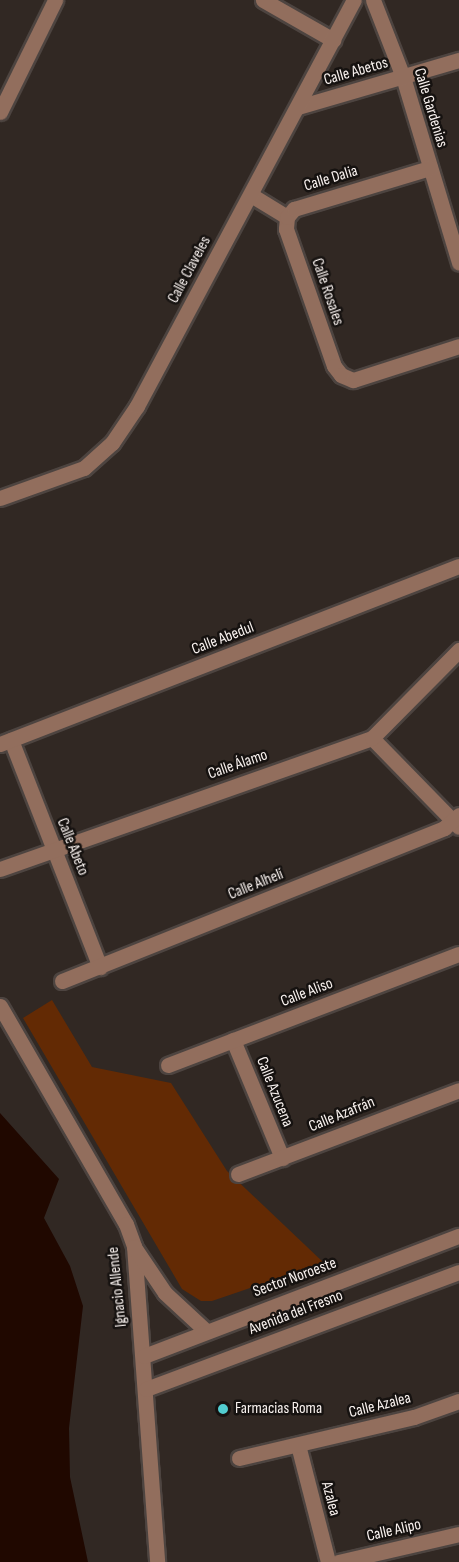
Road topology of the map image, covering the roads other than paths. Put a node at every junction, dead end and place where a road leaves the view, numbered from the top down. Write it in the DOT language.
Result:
graph roads {
  1 [pos="55,0"];
  2 [pos="263,0"];
  3 [pos="354,0"];
  4 [pos="373,0"];
  5 [pos="333,40"];
  6 [pos="459,60"];
  7 [pos="402,77"];
  8 [pos="298,107"];
  9 [pos="0,112"];
  10 [pos="430,168"];
  11 [pos="250,195"];
  12 [pos="287,217"];
  13 [pos="459,263"];
  14 [pos="459,346"];
  15 [pos="0,498"];
  16 [pos="459,566"];
  17 [pos="459,650"];
  18 [pos="372,738"];
  19 [pos="6,742"];
  20 [pos="457,821"];
  21 [pos="53,848"];
  22 [pos="0,868"];
  23 [pos="459,954"];
  24 [pos="100,967"];
  25 [pos="62,981"];
  26 [pos="0,1006"];
  27 [pos="233,1040"];
  28 [pos="168,1065"];
  29 [pos="459,1090"];
  30 [pos="282,1158"];
  31 [pos="238,1174"];
  32 [pos="459,1236"];
  33 [pos="134,1246"];
  34 [pos="459,1272"];
  35 [pos="206,1331"];
  36 [pos="144,1356"];
  37 [pos="146,1389"];
  38 [pos="459,1401"];
  39 [pos="298,1445"];
  40 [pos="238,1458"];
  41 [pos="459,1534"];
  42 [pos="157,1562"];
  43 [pos="328,1562"];
  44 [pos="338,1562"];
  1 -- 9 [label="street"];
  2 -- 5 [label="street"];
  3 -- 5 [label="street, Calle Claveles"];
  4 -- 7 [label="street, Calle Gardenias"];
  5 -- 8 [label="street, Calle Claveles"];
  6 -- 7 [label="street, Calle Abetos"];
  7 -- 8 [label="street, Calle Abetos"];
  7 -- 10 [label="street, Calle Gardenias"];
  8 -- 11 [label="street, Calle Claveles"];
  10 -- 12 [label="street, Calle Dalia"];
  10 -- 13 [label="street, Calle Gardenias"];
  11 -- 12 [label="street"];
  11 -- 15 [label="street, Calle Claveles"];
  12 -- 14 [label="street, Calle Rosales"];
  16 -- 19 [label="street, Calle Abedul"];
  17 -- 18 [label="street, Calle Álamo"];
  18 -- 20 [label="street"];
  18 -- 21 [label="street, Calle Álamo"];
  19 -- 21 [label="street, Calle Abeto"];
  20 -- 24 [label="street, Calle Alhelí"];
  21 -- 22 [label="street, Calle Álamo"];
  21 -- 24 [label="street, Calle Abeto"];
  23 -- 27 [label="street, Calle Aliso"];
  24 -- 25 [label="street, Calle Alhelí"];
  26 -- 33 [label="street, Ignacio Allende"];
  27 -- 28 [label="street, Calle Aliso"];
  27 -- 30 [label="street, Calle Azucena"];
  29 -- 30 [label="street, Calle Azafrán"];
  30 -- 31 [label="street, Calle Azafrán"];
  32 -- 35 [label="street, Sector Noroeste"];
  33 -- 35 [label="street"];
  33 -- 36 [label="street, Ignacio Allende"];
  34 -- 37 [label="street, Avenida del Fresno"];
  35 -- 36 [label="street, Sector Noroeste"];
  36 -- 37 [label="street, Ignacio Allende"];
  37 -- 42 [label="street, Ignacio Allende"];
  38 -- 39 [label="street, Calle Azalea"];
  39 -- 40 [label="street, Calle Azalea"];
  39 -- 43 [label="street, Azalea"];
  41 -- 44 [label="street, Calle Alipo"];
}
